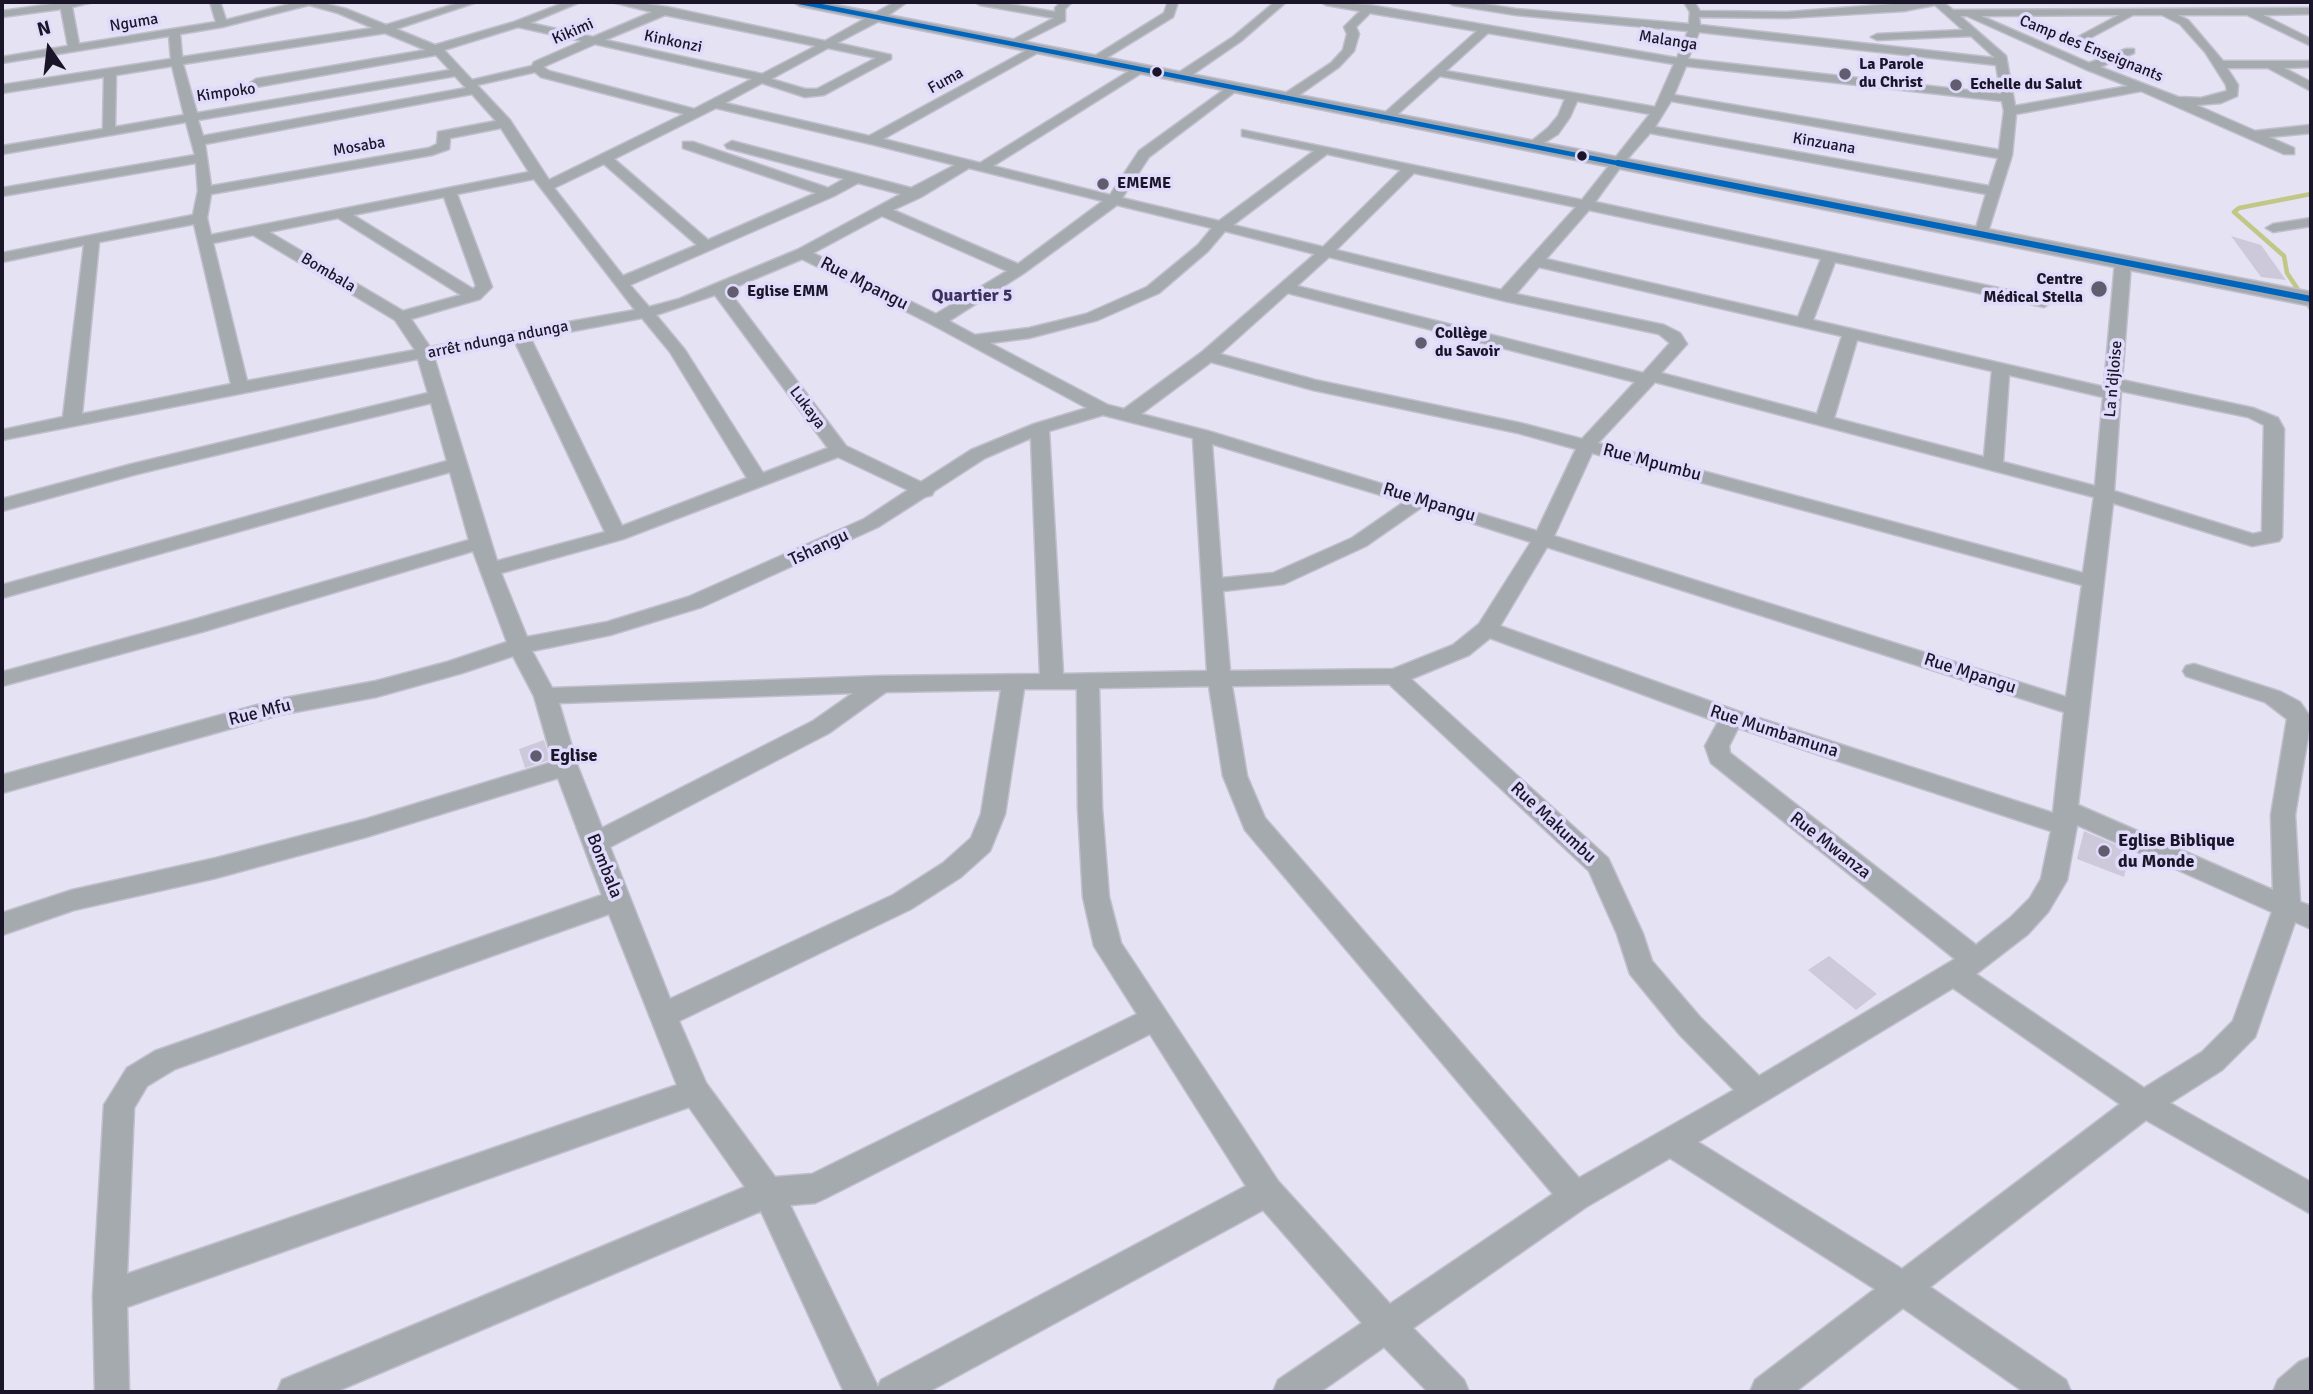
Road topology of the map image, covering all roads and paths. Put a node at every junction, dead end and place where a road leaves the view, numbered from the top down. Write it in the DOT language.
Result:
graph roads {
  1 [pos="88,2"];
  2 [pos="215,2"];
  3 [pos="309,2"];
  4 [pos="472,2"];
  5 [pos="576,2"];
  6 [pos="617,2"];
  7 [pos="689,2"];
  8 [pos="800,2"];
  9 [pos="902,2"];
  10 [pos="980,2"];
  11 [pos="1067,2"];
  12 [pos="1173,2"];
  13 [pos="1282,2"];
  14 [pos="1326,2"];
  15 [pos="1421,2"];
  16 [pos="1453,2"];
  17 [pos="1936,2"];
  18 [pos="2144,2"];
  19 [pos="2228,2"];
  20 [pos="2305,2"];
  21 [pos="66,5"];
  22 [pos="361,5"];
  23 [pos="1899,5"];
  24 [pos="2311,5"];
  25 [pos="1368,8"];
  26 [pos="342,11"];
  27 [pos="664,11"];
  28 [pos="2163,11"];
  29 [pos="2247,11"];
  30 [pos="2311,11"];
  31 [pos="2135,12"];
  32 [pos="1405,13"];
  33 [pos="1951,13"];
  34 [pos="1966,13"];
  35 [pos="2,14"];
  36 [pos="1693,14"];
  37 [pos="1059,16"];
  38 [pos="879,17"];
  39 [pos="222,24"];
  40 [pos="518,24"];
  41 [pos="1487,28"];
  42 [pos="386,29"];
  43 [pos="174,33"];
  44 [pos="1973,33"];
  45 [pos="2297,35"];
  46 [pos="2311,35"];
  47 [pos="1620,36"];
  48 [pos="2084,37"];
  49 [pos="592,41"];
  50 [pos="1811,41"];
  51 [pos="2311,43"];
  52 [pos="828,44"];
  53 [pos="1011,45"];
  54 [pos="74,49"];
  55 [pos="436,50"];
  56 [pos="1035,50"];
  57 [pos="2130,51"];
  58 [pos="2,60"];
  59 [pos="1094,61"];
  60 [pos="177,62"];
  61 [pos="1683,62"];
  62 [pos="2001,62"];
  63 [pos="2311,64"];
  64 [pos="2221,65"];
  65 [pos="2270,65"];
  66 [pos="250,67"];
  67 [pos="2089,67"];
  68 [pos="537,68"];
  69 [pos="1139,69"];
  70 [pos="110,72"];
  71 [pos="456,72"];
  72 [pos="1440,73"];
  73 [pos="763,78"];
  74 [pos="1179,78"];
  75 [pos="471,87"];
  76 [pos="2144,87"];
  77 [pos="2311,87"];
  78 [pos="1232,88"];
  79 [pos="2,89"];
  80 [pos="1573,95"];
  81 [pos="2166,96"];
  82 [pos="1667,97"];
  83 [pos="1285,99"];
  84 [pos="714,104"];
  85 [pos="2009,104"];
  86 [pos="263,105"];
  87 [pos="1657,111"];
  88 [pos="695,113"];
  89 [pos="191,116"];
  90 [pos="1385,119"];
  91 [pos="505,123"];
  92 [pos="1647,129"];
  93 [pos="2311,129"];
  94 [pos="109,130"];
  95 [pos="1247,133"];
  96 [pos="2252,135"];
  97 [pos="871,140"];
  98 [pos="199,141"];
  99 [pos="688,145"];
  100 [pos="732,145"];
  101 [pos="1534,145"];
  102 [pos="2,150"];
  103 [pos="1324,150"];
  104 [pos="2289,151"];
  105 [pos="2005,155"];
  106 [pos="202,158"];
  107 [pos="606,159"];
  108 [pos="1617,162"];
  109 [pos="974,166"];
  110 [pos="1411,168"];
  111 [pos="539,174"];
  112 [pos="855,179"];
  113 [pos="547,187"];
  114 [pos="205,191"];
  115 [pos="1994,191"];
  116 [pos="2,192"];
  117 [pos="449,192"];
  118 [pos="829,193"];
  119 [pos="916,194"];
  120 [pos="1113,201"];
  121 [pos="1585,206"];
  122 [pos="883,211"];
  123 [pos="341,214"];
  124 [pos="200,218"];
  125 [pos="2311,222"];
  126 [pos="1221,227"];
  127 [pos="2273,228"];
  128 [pos="255,230"];
  129 [pos="1981,235"];
  130 [pos="92,239"];
  131 [pos="206,240"];
  132 [pos="707,246"];
  133 [pos="1326,252"];
  134 [pos="802,253"];
  135 [pos="2,257"];
  136 [pos="1829,257"];
  137 [pos="1535,261"];
  138 [pos="2123,263"];
  139 [pos="1019,270"];
  140 [pos="620,284"];
  141 [pos="1286,288"];
  142 [pos="719,289"];
  143 [pos="474,296"];
  144 [pos="1505,296"];
  145 [pos="2311,299"];
  146 [pos="2044,302"];
  147 [pos="645,313"];
  148 [pos="401,317"];
  149 [pos="937,321"];
  150 [pos="1804,322"];
  151 [pos="1851,333"];
  152 [pos="521,336"];
  153 [pos="972,340"];
  154 [pos="425,354"];
  155 [pos="1208,356"];
  156 [pos="2001,370"];
  157 [pos="1650,378"];
  158 [pos="240,387"];
  159 [pos="2113,389"];
  160 [pos="435,397"];
  161 [pos="1102,409"];
  162 [pos="1129,414"];
  163 [pos="72,419"];
  164 [pos="1824,421"];
  165 [pos="1040,428"];
  166 [pos="2,435"];
  167 [pos="1202,435"];
  168 [pos="1586,446"];
  169 [pos="839,450"];
  170 [pos="455,464"];
  171 [pos="1993,466"];
  172 [pos="758,480"];
  173 [pos="925,491"];
  174 [pos="2104,494"];
  175 [pos="1419,500"];
  176 [pos="2,505"];
  177 [pos="616,535"];
  178 [pos="1543,538"];
  179 [pos="481,543"];
  180 [pos="491,569"];
  181 [pos="2093,582"];
  182 [pos="1214,585"];
  183 [pos="2,592"];
  184 [pos="1487,629"];
  185 [pos="519,646"];
  186 [pos="2194,671"];
  187 [pos="1394,677"];
  188 [pos="1219,678"];
  189 [pos="2,679"];
  190 [pos="1088,680"];
  191 [pos="1052,681"];
  192 [pos="1014,682"];
  193 [pos="882,684"];
  194 [pos="545,696"];
  195 [pos="2076,708"];
  196 [pos="1731,718"];
  197 [pos="565,767"];
  198 [pos="2,785"];
  199 [pos="2064,818"];
  200 [pos="594,844"];
  201 [pos="618,900"];
  202 [pos="2299,912"];
  203 [pos="2,924"];
  204 [pos="1964,966"];
  205 [pos="662,1016"];
  206 [pos="1153,1018"];
  207 [pos="695,1092"];
  208 [pos="1756,1093"];
  209 [pos="2144,1104"];
  210 [pos="1671,1142"];
  211 [pos="1267,1191"];
  212 [pos="768,1193"];
  213 [pos="1576,1197"];
  214 [pos="2311,1199"];
  215 [pos="1902,1288"];
  216 [pos="110,1296"];
  217 [pos="1387,1326"];
  218 [pos="2311,1374"];
  219 [pos="112,1392"];
  220 [pos="294,1392"];
  221 [pos="862,1392"];
  222 [pos="893,1392"];
  223 [pos="1290,1392"];
  224 [pos="1452,1392"];
  225 [pos="1767,1392"];
  226 [pos="2054,1392"];
  227 [pos="2290,1392"];
  1 -- 21 [label="street, Nguma"];
  2 -- 39 [label="street"];
  3 -- 26 [label="street"];
  3 -- 39 [label="street, Nguma"];
  4 -- 42 [label="street, Kimpoko"];
  5 -- 40 [label="street, Kikimi"];
  6 -- 27 [label="street, Kinkonzi"];
  7 -- 27 [label="street, Kikimi"];
  8 -- 38 [label="street"];
  9 -- 38 [label="street"];
  10 -- 37 [label="street"];
  11 -- 37 [label="street"];
  12 -- 59 [label="street"];
  13 -- 74 [label="street"];
  14 -- 25 [label="street, Malanga"];
  15 -- 32 [label="street"];
  16 -- 47 [label="street, Malanga"];
  17 -- 23 [label="street"];
  17 -- 33 [label="street"];
  18 -- 28 [label="street"];
  19 -- 29 [label="street"];
  20 -- 24 [label="street"];
  21 -- 35 [label="street, Nguma"];
  21 -- 54 [label="street"];
  22 -- 26 [label="street"];
  23 -- 36 [label="street"];
  25 -- 32 [label="street, Malanga"];
  25 -- 83 [label="street"];
  26 -- 42 [label="street"];
  27 -- 49 [label="street, Kikimi"];
  27 -- 52 [label="street, Kinkonzi"];
  28 -- 29 [label="street, Camp des Enseignants"];
  28 -- 31 [label="street, Camp des Enseignants"];
  28 -- 64 [label="street"];
  29 -- 30 [label="street, Camp des Enseignants"];
  29 -- 45 [label="street"];
  31 -- 34 [label="street, Camp des Enseignants"];
  31 -- 48 [label="street, Camp des Enseignants"];
  32 -- 41 [label="street, Malanga"];
  33 -- 34 [label="street, Camp des Enseignants"];
  33 -- 44 [label="street"];
  34 -- 67 [label="street, Camp des Enseignants"];
  36 -- 47 [label="street, Malanga"];
  36 -- 50 [label="street, Malanga"];
  36 -- 61 [label="street"];
  37 -- 53 [label="street"];
  38 -- 52 [label="street"];
  38 -- 53 [label="street"];
  39 -- 43 [label="street, Nguma"];
  40 -- 49 [label="street, Kinkonzi"];
  40 -- 55 [label="street, Kikimi"];
  41 -- 47 [label="street, Malanga"];
  41 -- 72 [label="street"];
  42 -- 55 [label="street"];
  42 -- 66 [label="street, Kimpoko"];
  43 -- 54 [label="street, Nguma"];
  43 -- 60 [label="street"];
  44 -- 50 [label="street"];
  44 -- 62 [label="street"];
  45 -- 46 [label="street"];
  45 -- 51 [label="street"];
  47 -- 61 [label="street, Malanga"];
  49 -- 68 [label="street, Kikimi"];
  49 -- 73 [label="street, Kinkonzi"];
  50 -- 62 [label="street, Malanga"];
  52 -- 73 [label="street"];
  52 -- 73 [label="street, Kinkonzi"];
  53 -- 56 [label="street"];
  54 -- 58 [label="street, Nguma"];
  55 -- 66 [label="street, Kimpoko"];
  55 -- 71 [label="street"];
  56 -- 59 [label="street"];
  56 -- 97 [label="street, Fuma"];
  57 -- 67 [label="street"];
  59 -- 69 [label="street"];
  60 -- 66 [label="street, Kimpoko"];
  60 -- 70 [label="street, Kimpoko"];
  60 -- 89 [label="street"];
  61 -- 82 [label="street"];
  61 -- 85 [label="street, Malanga"];
  62 -- 85 [label="street"];
  63 -- 65 [label="street"];
  64 -- 65 [label="street"];
  64 -- 81 [label="street"];
  65 -- 77 [label="street"];
  66 -- 86 [label="street"];
  67 -- 76 [label="street, Camp des Enseignants"];
  68 -- 75 [label="street, Kikimi"];
  68 -- 88 [label="street"];
  69 -- 74 [label="street"];
  69 -- 109 [label="street"];
  70 -- 79 [label="street, Kimpoko"];
  70 -- 94 [label="street"];
  71 -- 75 [label="street"];
  71 -- 86 [label="street, Kimpoko"];
  72 -- 80 [label="street"];
  72 -- 90 [label="street"];
  73 -- 84 [label="street"];
  74 -- 78 [label="street"];
  75 -- 91 [label="street"];
  75 -- 98 [label="street, Mosaba"];
  76 -- 81 [label="street, Camp des Enseignants"];
  76 -- 85 [label="street, Malanga"];
  78 -- 83 [label="street"];
  78 -- 120 [label="street"];
  80 -- 87 [label="street"];
  80 -- 101 [label="street"];
  81 -- 96 [label="street"];
  82 -- 87 [label="street"];
  82 -- 105 [label="street"];
  83 -- 90 [label="street"];
  84 -- 88 [label="street"];
  84 -- 97 [label="street"];
  85 -- 105 [label="street"];
  86 -- 89 [label="street, Kimpoko"];
  87 -- 92 [label="street"];
  88 -- 107 [label="street"];
  89 -- 94 [label="street, Kimpoko"];
  89 -- 98 [label="street"];
  90 -- 101 [label="street"];
  91 -- 111 [label="street"];
  91 -- 114 [label="street, Mosaba"];
  92 -- 108 [label="street"];
  92 -- 115 [label="street, Kinzuana"];
  93 -- 96 [label="street"];
  94 -- 102 [label="street, Kimpoko"];
  95 -- 103 [label="street"];
  96 -- 104 [label="street"];
  97 -- 109 [label="street"];
  98 -- 106 [label="street"];
  99 -- 118 [label="street"];
  100 -- 112 [label="street"];
  101 -- 108 [label="street"];
  103 -- 110 [label="street"];
  103 -- 126 [label="street"];
  105 -- 115 [label="street"];
  106 -- 114 [label="street"];
  106 -- 116 [label="street"];
  107 -- 113 [label="street"];
  107 -- 132 [label="street"];
  108 -- 121 [label="street"];
  108 -- 129 [label="street"];
  109 -- 119 [label="street, arrêt ndunga ndunga"];
  109 -- 120 [label="street"];
  110 -- 121 [label="street"];
  110 -- 133 [label="street"];
  111 -- 113 [label="street"];
  111 -- 117 [label="street"];
  112 -- 118 [label="street"];
  112 -- 119 [label="street"];
  113 -- 140 [label="street"];
  114 -- 124 [label="street"];
  115 -- 129 [label="street"];
  117 -- 123 [label="street"];
  117 -- 143 [label="street"];
  118 -- 132 [label="street"];
  119 -- 122 [label="street, arrêt ndunga ndunga"];
  120 -- 126 [label="street"];
  120 -- 139 [label="street"];
  121 -- 136 [label="street"];
  121 -- 137 [label="street"];
  122 -- 134 [label="street, arrêt ndunga ndunga"];
  122 -- 139 [label="street"];
  123 -- 128 [label="street"];
  123 -- 143 [label="street"];
  124 -- 130 [label="street"];
  124 -- 131 [label="street"];
  125 -- 127 [label="street"];
  126 -- 133 [label="street"];
  126 -- 153 [label="street"];
  128 -- 131 [label="street"];
  128 -- 148 [label="street, Bombala"];
  129 -- 138 [label="street"];
  130 -- 135 [label="street"];
  130 -- 163 [label="street"];
  131 -- 158 [label="street"];
  132 -- 140 [label="street"];
  133 -- 141 [label="street"];
  133 -- 144 [label="street"];
  134 -- 142 [label="street, arrêt ndunga ndunga"];
  134 -- 149 [label="street, Rue Mpangu"];
  136 -- 146 [label="street"];
  136 -- 150 [label="street"];
  137 -- 144 [label="street"];
  137 -- 150 [label="street"];
  138 -- 145 [label="street"];
  138 -- 159 [label="street, La n'djloise"];
  139 -- 149 [label="street"];
  140 -- 147 [label="street"];
  141 -- 155 [label="street"];
  141 -- 157 [label="street"];
  142 -- 147 [label="street, arrêt ndunga ndunga"];
  142 -- 169 [label="street, Lukaya"];
  143 -- 148 [label="street"];
  144 -- 157 [label="street"];
  147 -- 152 [label="street, arrêt ndunga ndunga"];
  147 -- 172 [label="street"];
  148 -- 154 [label="street, Bombala"];
  149 -- 153 [label="street, Rue Mpangu"];
  150 -- 151 [label="street"];
  151 -- 156 [label="street"];
  151 -- 164 [label="street"];
  152 -- 154 [label="street, arrêt ndunga ndunga"];
  152 -- 177 [label="street"];
  153 -- 161 [label="street, Rue Mpangu"];
  154 -- 158 [label="street, arrêt ndunga ndunga"];
  154 -- 160 [label="street, Bombala"];
  155 -- 162 [label="street"];
  155 -- 168 [label="street, Rue Mpumbu"];
  156 -- 159 [label="street"];
  156 -- 171 [label="street"];
  157 -- 164 [label="street"];
  157 -- 168 [label="street"];
  158 -- 163 [label="street, arrêt ndunga ndunga"];
  159 -- 174 [label="street, La n'djloise"];
  159 -- 174 [label="street"];
  160 -- 170 [label="street, Bombala"];
  160 -- 176 [label="street"];
  161 -- 162 [label="street, Rue Mpangu"];
  161 -- 165 [label="street, Tshangu"];
  162 -- 167 [label="street, Rue Mpangu"];
  163 -- 166 [label="street, arrêt ndunga ndunga"];
  164 -- 171 [label="street"];
  165 -- 173 [label="street, Tshangu"];
  165 -- 191 [label="street"];
  167 -- 175 [label="street, Rue Mpangu"];
  167 -- 182 [label="street"];
  168 -- 178 [label="street"];
  168 -- 181 [label="street, Rue Mpumbu"];
  169 -- 172 [label="street"];
  169 -- 173 [label="street, Lukaya"];
  170 -- 179 [label="street, Bombala"];
  170 -- 183 [label="street"];
  171 -- 174 [label="street"];
  172 -- 177 [label="street"];
  173 -- 185 [label="street, Tshangu"];
  174 -- 181 [label="street, La n'djloise"];
  175 -- 178 [label="street, Rue Mpangu"];
  175 -- 182 [label="street"];
  177 -- 180 [label="street"];
  178 -- 184 [label="street"];
  178 -- 195 [label="street, Rue Mpangu"];
  179 -- 180 [label="street, Bombala"];
  179 -- 189 [label="street"];
  180 -- 185 [label="street, Bombala"];
  181 -- 195 [label="street, La n'djloise"];
  182 -- 188 [label="street"];
  184 -- 187 [label="street"];
  184 -- 196 [label="street, Rue Mumbamuna"];
  185 -- 194 [label="street, Bombala"];
  185 -- 198 [label="street, Rue Mfu"];
  186 -- 202 [label="street"];
  187 -- 188 [label="street"];
  187 -- 208 [label="street, Rue Makumbu"];
  188 -- 190 [label="street"];
  188 -- 213 [label="street"];
  190 -- 191 [label="street"];
  190 -- 206 [label="street"];
  191 -- 192 [label="street"];
  192 -- 193 [label="street"];
  192 -- 205 [label="street"];
  193 -- 194 [label="street"];
  193 -- 200 [label="street"];
  194 -- 197 [label="street, Bombala"];
  195 -- 199 [label="street, La n'djloise"];
  196 -- 199 [label="street, Rue Mumbamuna"];
  196 -- 204 [label="street, Rue Mwanza"];
  197 -- 200 [label="street, Bombala"];
  197 -- 203 [label="street"];
  199 -- 202 [label="street, Rue Mumbamuna"];
  199 -- 204 [label="street, La n'djloise"];
  200 -- 201 [label="street, Bombala"];
  201 -- 205 [label="street, Bombala"];
  201 -- 216 [label="street"];
  202 -- 209 [label="street"];
  204 -- 208 [label="street, La n'djloise"];
  204 -- 209 [label="street"];
  205 -- 207 [label="street, Bombala"];
  206 -- 211 [label="street"];
  206 -- 212 [label="street"];
  207 -- 212 [label="street, Bombala"];
  207 -- 216 [label="street"];
  208 -- 210 [label="street, La n'djloise"];
  209 -- 214 [label="street"];
  209 -- 215 [label="street"];
  210 -- 213 [label="street, La n'djloise"];
  210 -- 215 [label="street"];
  211 -- 217 [label="street"];
  211 -- 222 [label="street"];
  212 -- 220 [label="street"];
  212 -- 221 [label="street, Bombala"];
  213 -- 217 [label="street, La n'djloise"];
  215 -- 225 [label="street"];
  215 -- 226 [label="street"];
  216 -- 219 [label="street"];
  217 -- 223 [label="street, La n'djloise"];
  217 -- 224 [label="street"];
  218 -- 227 [label="street"];
}
